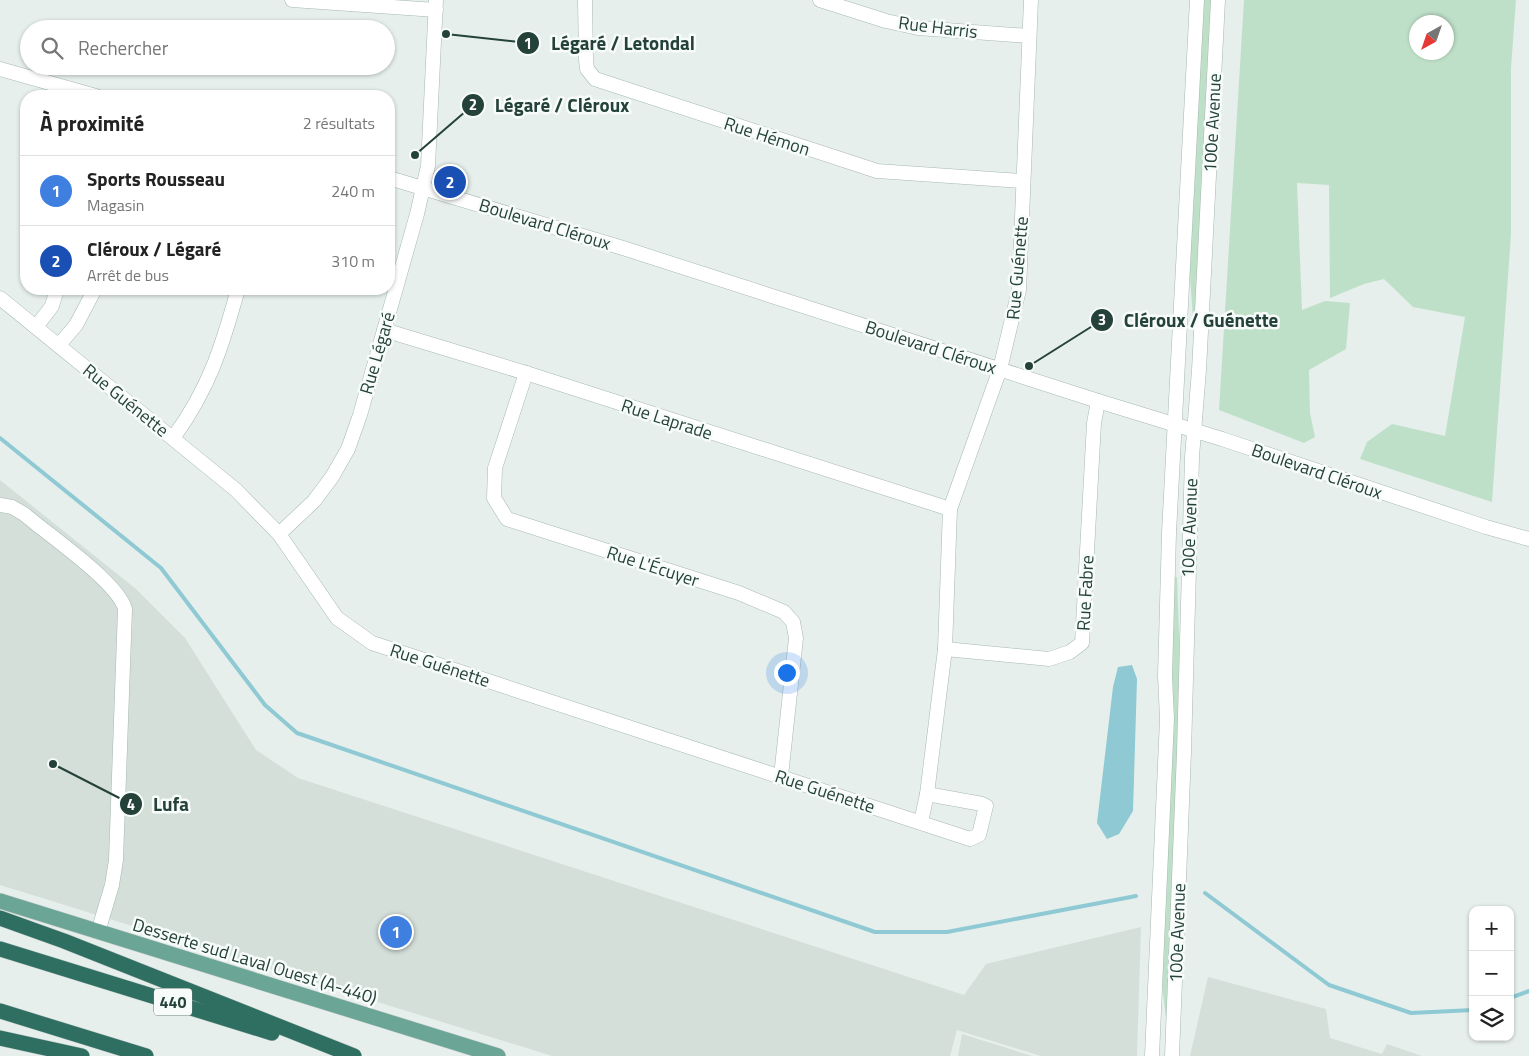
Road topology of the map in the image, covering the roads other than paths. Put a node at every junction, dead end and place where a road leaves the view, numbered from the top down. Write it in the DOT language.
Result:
graph roads {
  1 [pos="293,0"];
  2 [pos="585,0"];
  3 [pos="820,0"];
  4 [pos="1031,0"];
  5 [pos="1197,0"];
  6 [pos="1218,0"];
  7 [pos="436,5"];
  8 [pos="1029,36"];
  9 [pos="0,69"];
  10 [pos="20,75"];
  11 [pos="21,75"];
  12 [pos="75,90"];
  13 [pos="395,180"];
  14 [pos="1024,181"];
  15 [pos="423,188"];
  16 [pos="395,290"];
  17 [pos="55,295"];
  18 [pos="91,295"];
  19 [pos="236,295"];
  20 [pos="394,295"];
  21 [pos="0,298"];
  22 [pos="36,327"];
  23 [pos="384,330"];
  24 [pos="60,345"];
  25 [pos="1000,370"];
  26 [pos="526,373"];
  27 [pos="1098,402"];
  28 [pos="1174,424"];
  29 [pos="1194,430"];
  30 [pos="172,438"];
  31 [pos="0,505"];
  32 [pos="950,509"];
  33 [pos="279,534"];
  34 [pos="1529,539"];
  35 [pos="945,649"];
  36 [pos="781,776"];
  37 [pos="927,794"];
  38 [pos="921,822"];
  39 [pos="0,901"];
  40 [pos="0,918"];
  41 [pos="98,932"];
  42 [pos="0,949"];
  43 [pos="0,1011"];
  44 [pos="0,1038"];
  45 [pos="82,1056"];
  46 [pos="146,1056"];
  47 [pos="345,1056"];
  48 [pos="354,1056"];
  49 [pos="498,1056"];
  50 [pos="1152,1056"];
  51 [pos="1172,1056"];
  1 -- 7 [label="street"];
  2 -- 14 [label="street, Rue Hémon"];
  3 -- 8 [label="street, Rue Harris"];
  4 -- 8 [label="street, Rue Guénette"];
  5 -- 28 [label="street, 100e Avenue"];
  6 -- 29 [label="street, 100e Avenue"];
  7 -- 15 [label="street, Rue Légaré"];
  8 -- 14 [label="street, Rue Guénette"];
  9 -- 10 [label="street"];
  11 -- 12 [label="street"];
  13 -- 15 [label="street, Boulevard Cléroux"];
  14 -- 25 [label="street, Rue Guénette"];
  15 -- 16 [label="street, Rue Légaré"];
  15 -- 25 [label="street, Boulevard Cléroux"];
  17 -- 22 [label="street"];
  18 -- 24 [label="street"];
  19 -- 30 [label="street"];
  20 -- 23 [label="street, Rue Légaré"];
  21 -- 22 [label="street, Rue Guénette"];
  22 -- 24 [label="street, Rue Guénette"];
  23 -- 26 [label="street, Rue Laprade"];
  23 -- 33 [label="street, Rue Légaré"];
  24 -- 30 [label="street, Rue Guénette"];
  25 -- 27 [label="street, Boulevard Cléroux"];
  25 -- 32 [label="street, Rue Guénette"];
  26 -- 32 [label="street, Rue Laprade"];
  26 -- 36 [label="street, Rue L'Écuyer"];
  27 -- 28 [label="street, Boulevard Cléroux"];
  27 -- 35 [label="street, Rue Fabre"];
  28 -- 29 [label="street, Boulevard Cléroux"];
  28 -- 50 [label="street, 100e Avenue"];
  29 -- 34 [label="street, Boulevard Cléroux"];
  29 -- 51 [label="street, 100e Avenue"];
  30 -- 33 [label="street, Rue Guénette"];
  31 -- 41 [label="street"];
  32 -- 35 [label="street, Rue Guénette"];
  33 -- 36 [label="street, Rue Guénette"];
  35 -- 37 [label="street, Rue Guénette"];
  36 -- 38 [label="street, Rue Guénette"];
  37 -- 38 [label="street, Rue Guénette"];
  37 -- 38 [label="street, Rue Guénette"];
  39 -- 41 [label="main road, Desserte sud Laval Ouest (A-440)"];
  40 -- 48 [label="highway"];
  41 -- 49 [label="main road, Desserte sud Laval Ouest (A-440)"];
  42 -- 47 [label="highway, 440"];
  43 -- 46 [label="highway"];
  44 -- 45 [label="highway"];
}
